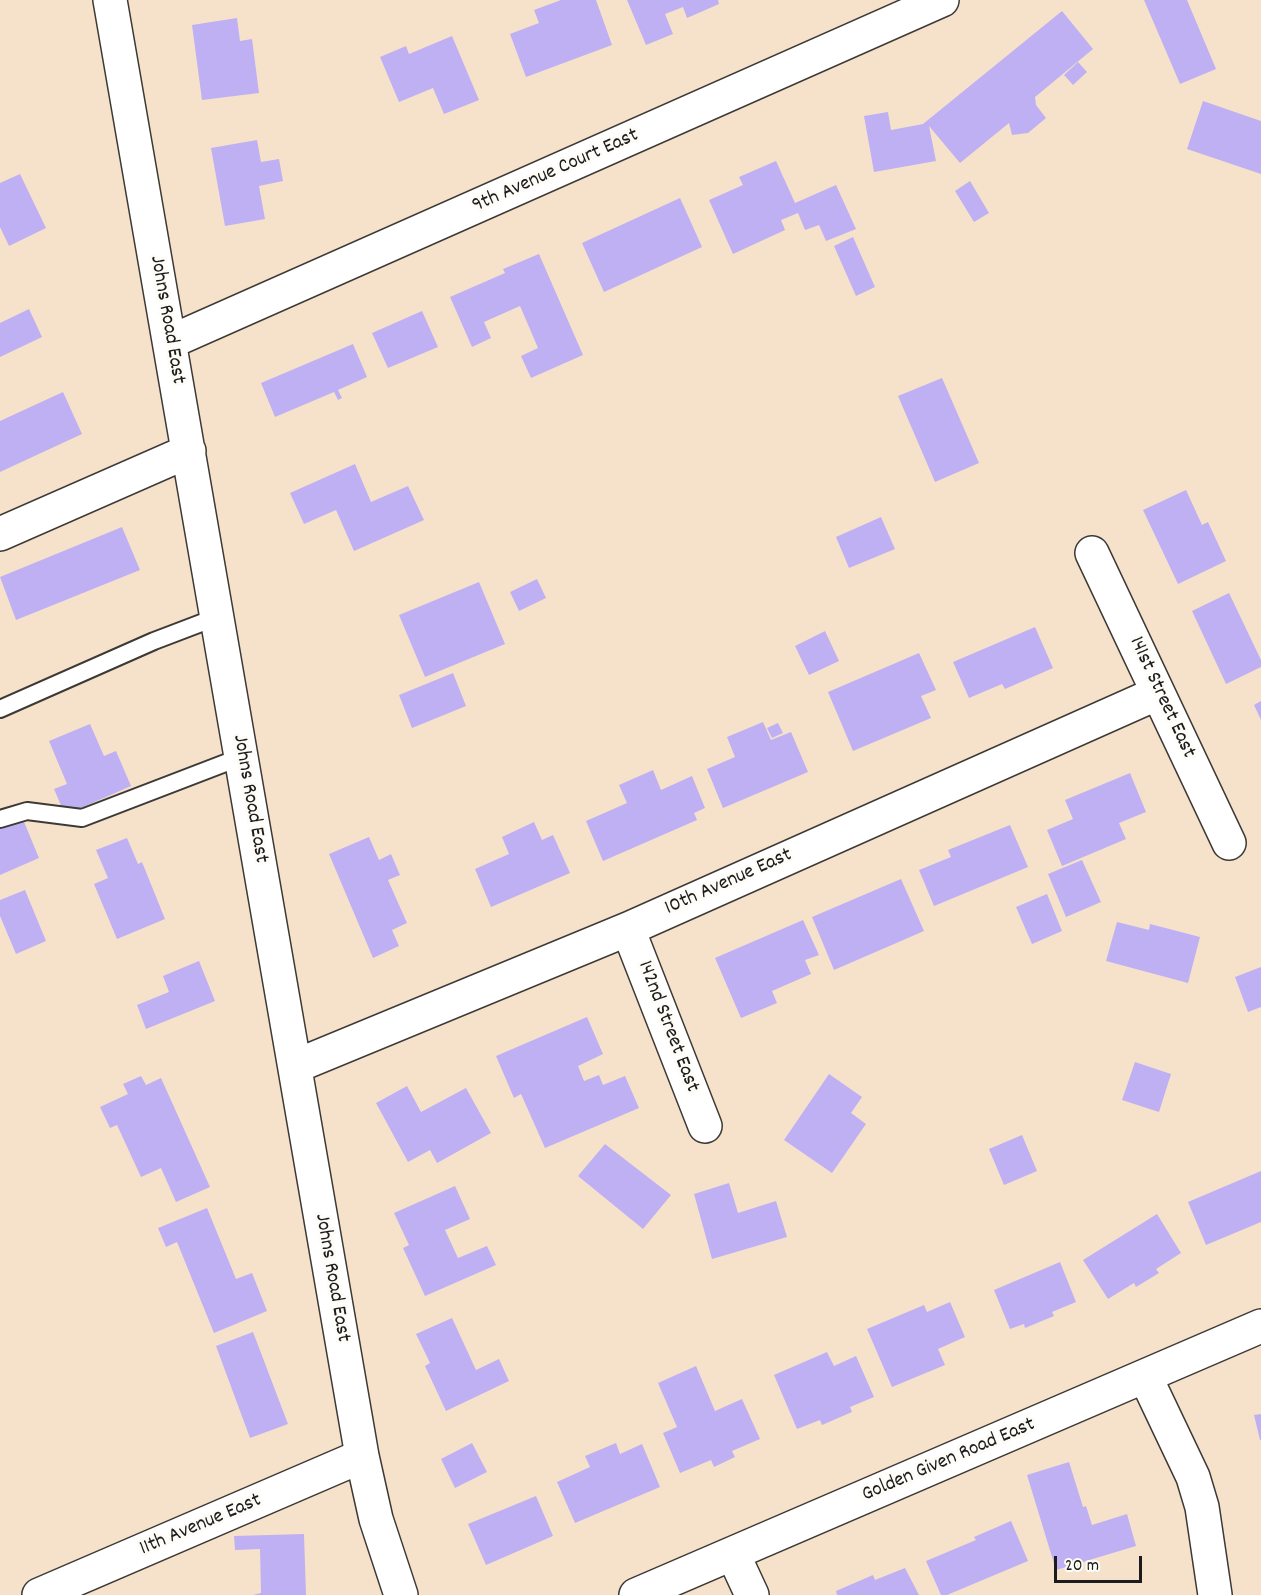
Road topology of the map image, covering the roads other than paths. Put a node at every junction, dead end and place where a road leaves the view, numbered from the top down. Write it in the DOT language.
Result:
graph roads {
  1 [pos="110,0"];
  2 [pos="923,4"];
  3 [pos="170,342"];
  4 [pos="189,451"];
  5 [pos="0,534"];
  6 [pos="1092,553"];
  7 [pos="217,617"];
  8 [pos="1158,693"];
  9 [pos="0,709"];
  10 [pos="241,757"];
  11 [pos="0,819"];
  12 [pos="1229,843"];
  13 [pos="628,929"];
  14 [pos="296,1066"];
  15 [pos="705,1126"];
  16 [pos="1261,1326"];
  17 [pos="1145,1376"];
  18 [pos="362,1456"];
  19 [pos="733,1554"];
  20 [pos="39,1595"];
  21 [pos="401,1595"];
  22 [pos="636,1595"];
  23 [pos="752,1595"];
  24 [pos="1215,1595"];
  1 -- 3 [label="street, Johns Road East"];
  2 -- 3 [label="street, 9th Avenue Court East"];
  3 -- 4 [label="street, Johns Road East"];
  4 -- 5 [label="street"];
  4 -- 7 [label="street, Johns Road East"];
  6 -- 8 [label="street, 141st Street East"];
  7 -- 9 [label="lane"];
  7 -- 10 [label="street, Johns Road East"];
  8 -- 12 [label="street, 141st Street East"];
  8 -- 13 [label="street, 10th Avenue East"];
  10 -- 11 [label="lane"];
  10 -- 14 [label="street, Johns Road East"];
  13 -- 14 [label="street, 10th Avenue East"];
  13 -- 15 [label="street, 142nd Street East"];
  14 -- 18 [label="street, Johns Road East"];
  16 -- 17 [label="street, Golden Given Road East"];
  17 -- 19 [label="street, Golden Given Road East"];
  17 -- 24 [label="street"];
  18 -- 20 [label="street, 11th Avenue East"];
  18 -- 21 [label="street, Johns Road East"];
  19 -- 22 [label="street, Golden Given Road East"];
  19 -- 23 [label="street"];
}
